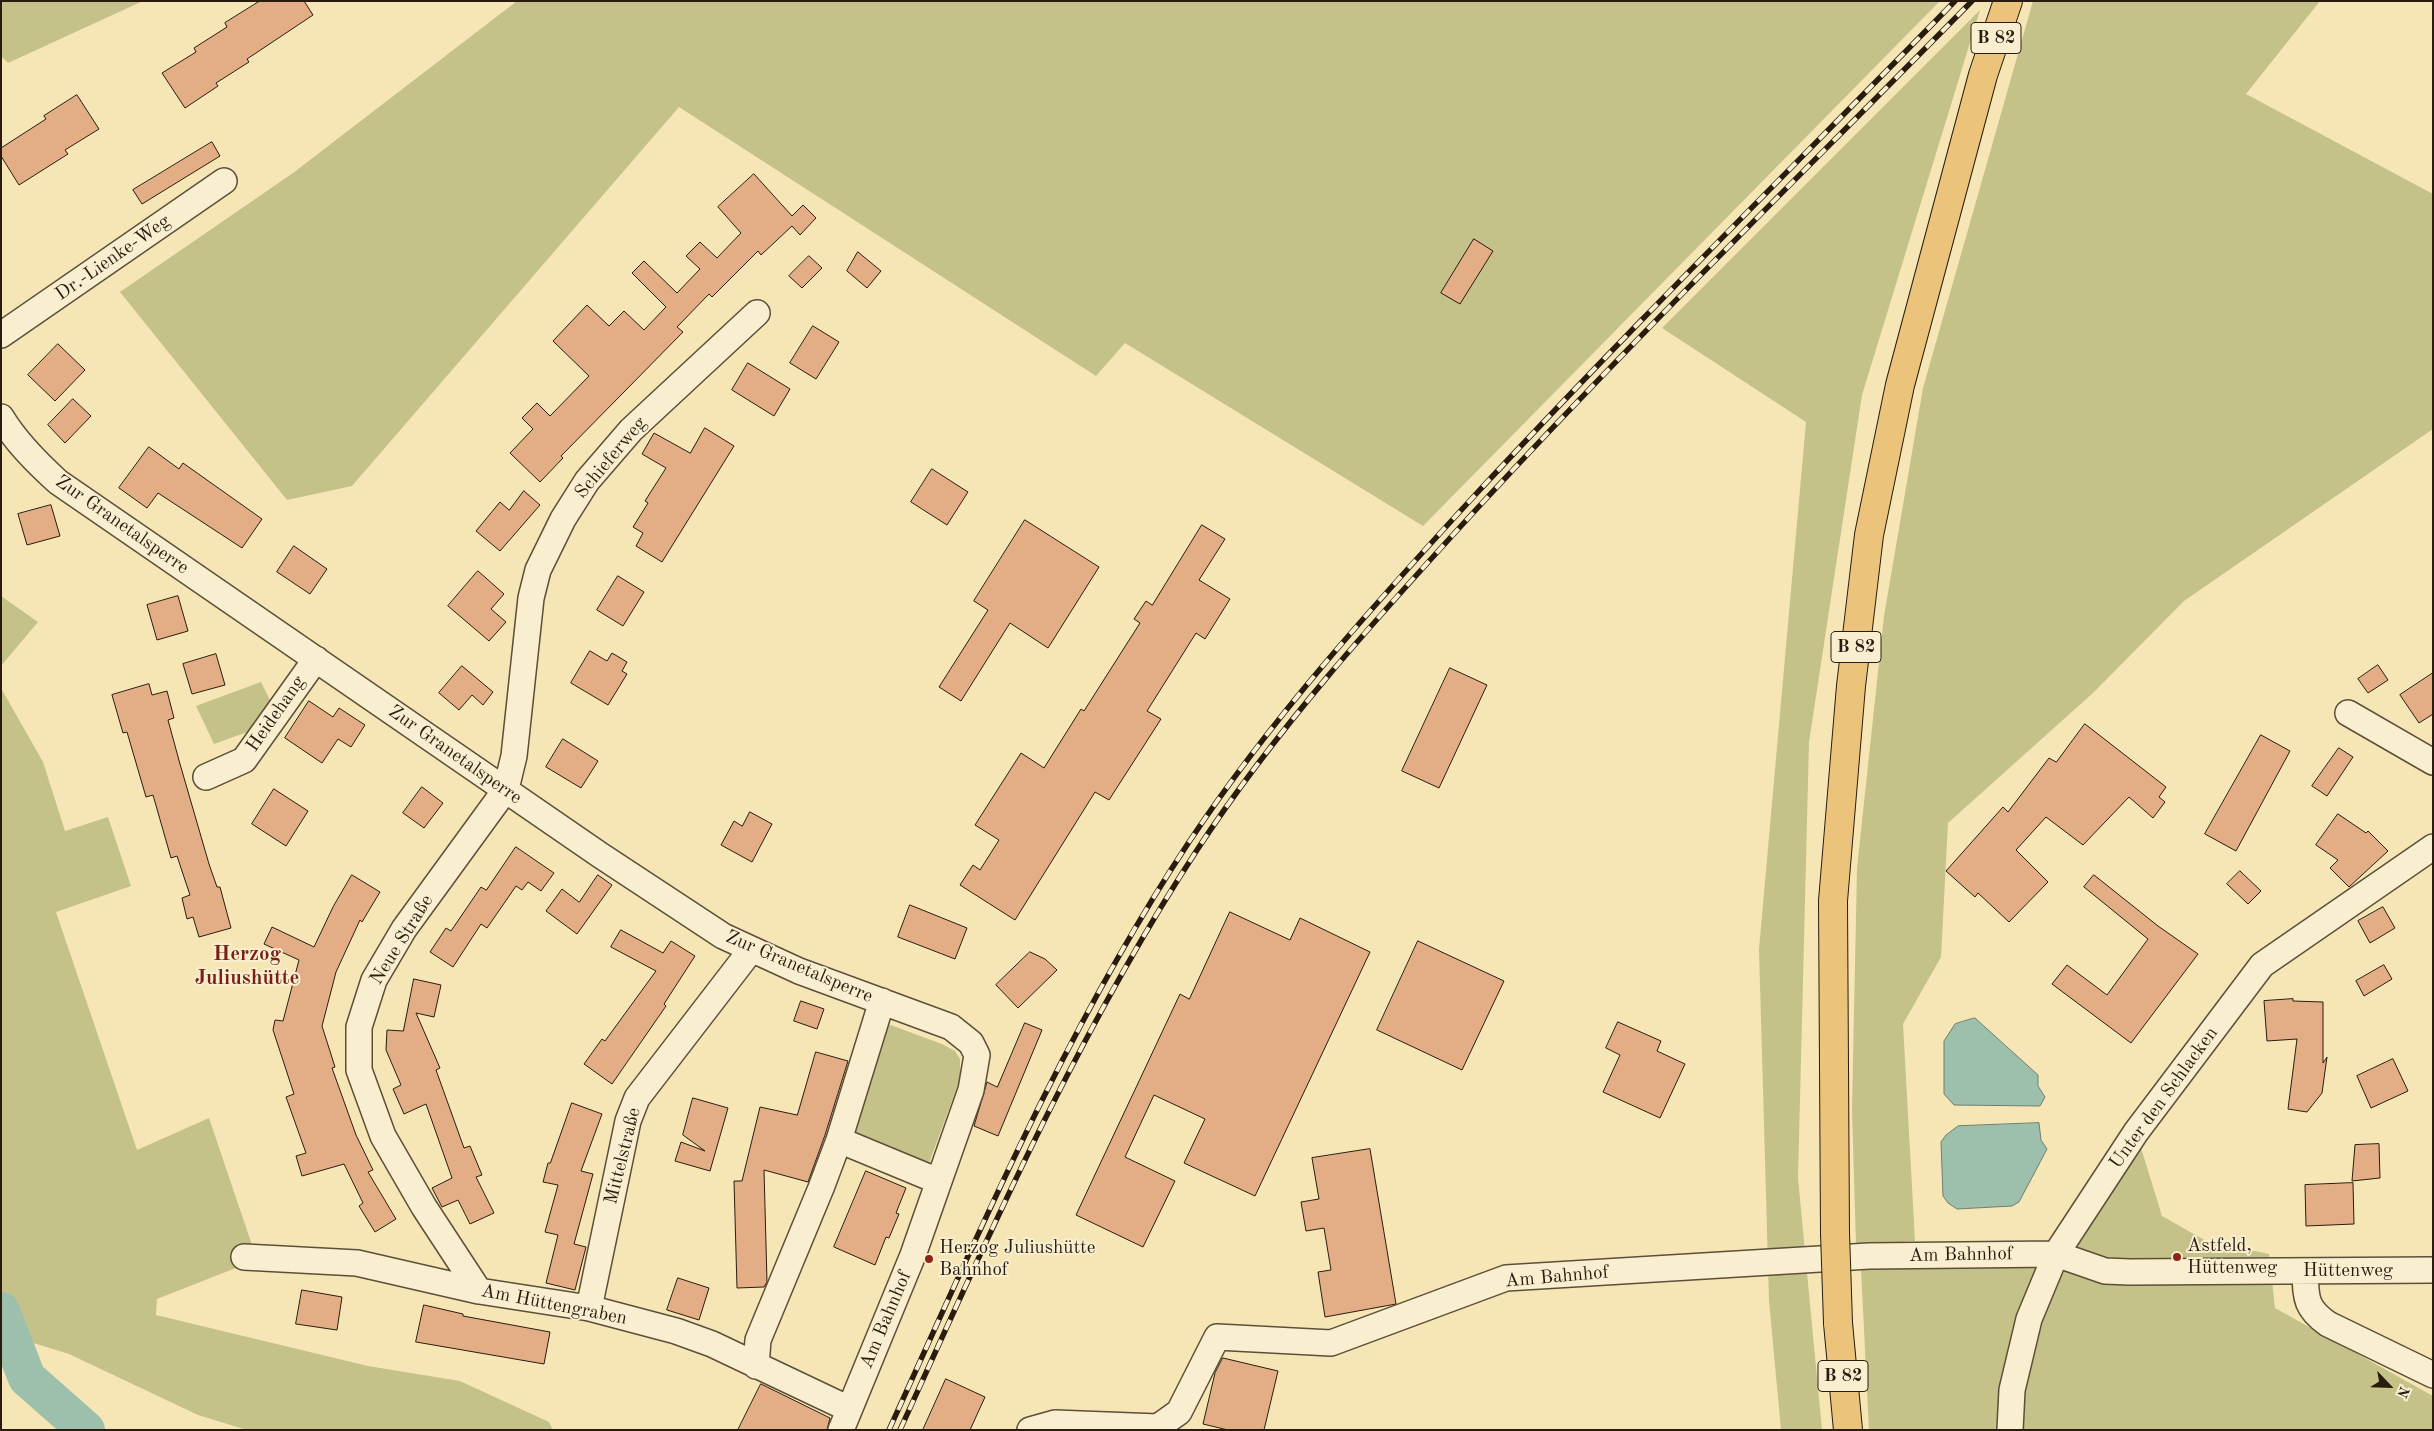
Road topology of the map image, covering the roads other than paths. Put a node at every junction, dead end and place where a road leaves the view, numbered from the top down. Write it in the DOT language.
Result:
graph roads {
  1 [pos="2008,1"];
  2 [pos="224,181"];
  3 [pos="757,313"];
  4 [pos="1,335"];
  5 [pos="1,417"];
  6 [pos="316,659"];
  7 [pos="2348,713"];
  8 [pos="2433,762"];
  9 [pos="206,777"];
  10 [pos="506,789"];
  11 [pos="2433,847"];
  12 [pos="751,950"];
  13 [pos="882,1001"];
  14 [pos="951,1027"];
  15 [pos="839,1140"];
  16 [pos="938,1180"];
  17 [pos="2056,1254"];
  18 [pos="244,1257"];
  19 [pos="2433,1270"];
  20 [pos="2305,1271"];
  21 [pos="479,1291"];
  22 [pos="589,1308"];
  23 [pos="756,1366"];
  24 [pos="2433,1375"];
  25 [pos="845,1419"];
  26 [pos="1030,1430"];
  27 [pos="1848,1430"];
  28 [pos="2010,1430"];
  1 -- 27 [label="highway, B 82, bridge"];
  2 -- 4 [label="street, Dr.-Lienke-Weg"];
  3 -- 10 [label="street, Schieferweg"];
  5 -- 6 [label="street, Zur Granetalsperre"];
  6 -- 9 [label="street, Heidehang"];
  6 -- 10 [label="street, Zur Granetalsperre"];
  7 -- 8 [label="street"];
  10 -- 12 [label="street, Zur Granetalsperre"];
  10 -- 21 [label="street, Neue Straße"];
  11 -- 17 [label="street, Unter den Schlacken"];
  12 -- 13 [label="street, Zur Granetalsperre"];
  12 -- 22 [label="street, Mittelstraße"];
  13 -- 14 [label="street, Zur Granetalsperre"];
  13 -- 15 [label="street"];
  14 -- 16 [label="street, Am Bahnhof"];
  15 -- 16 [label="street"];
  15 -- 23 [label="street"];
  16 -- 25 [label="street, Am Bahnhof"];
  17 -- 20 [label="street, Hüttenweg"];
  17 -- 26 [label="street, Am Bahnhof"];
  17 -- 28 [label="street, Unter den Schlacken"];
  18 -- 21 [label="street, Am Hüttengraben"];
  19 -- 20 [label="street, Hüttenweg"];
  20 -- 24 [label="street"];
  21 -- 22 [label="street, Am Hüttengraben"];
  22 -- 23 [label="street, Am Hüttengraben"];
  23 -- 25 [label="street, Am Hüttengraben"];
}
